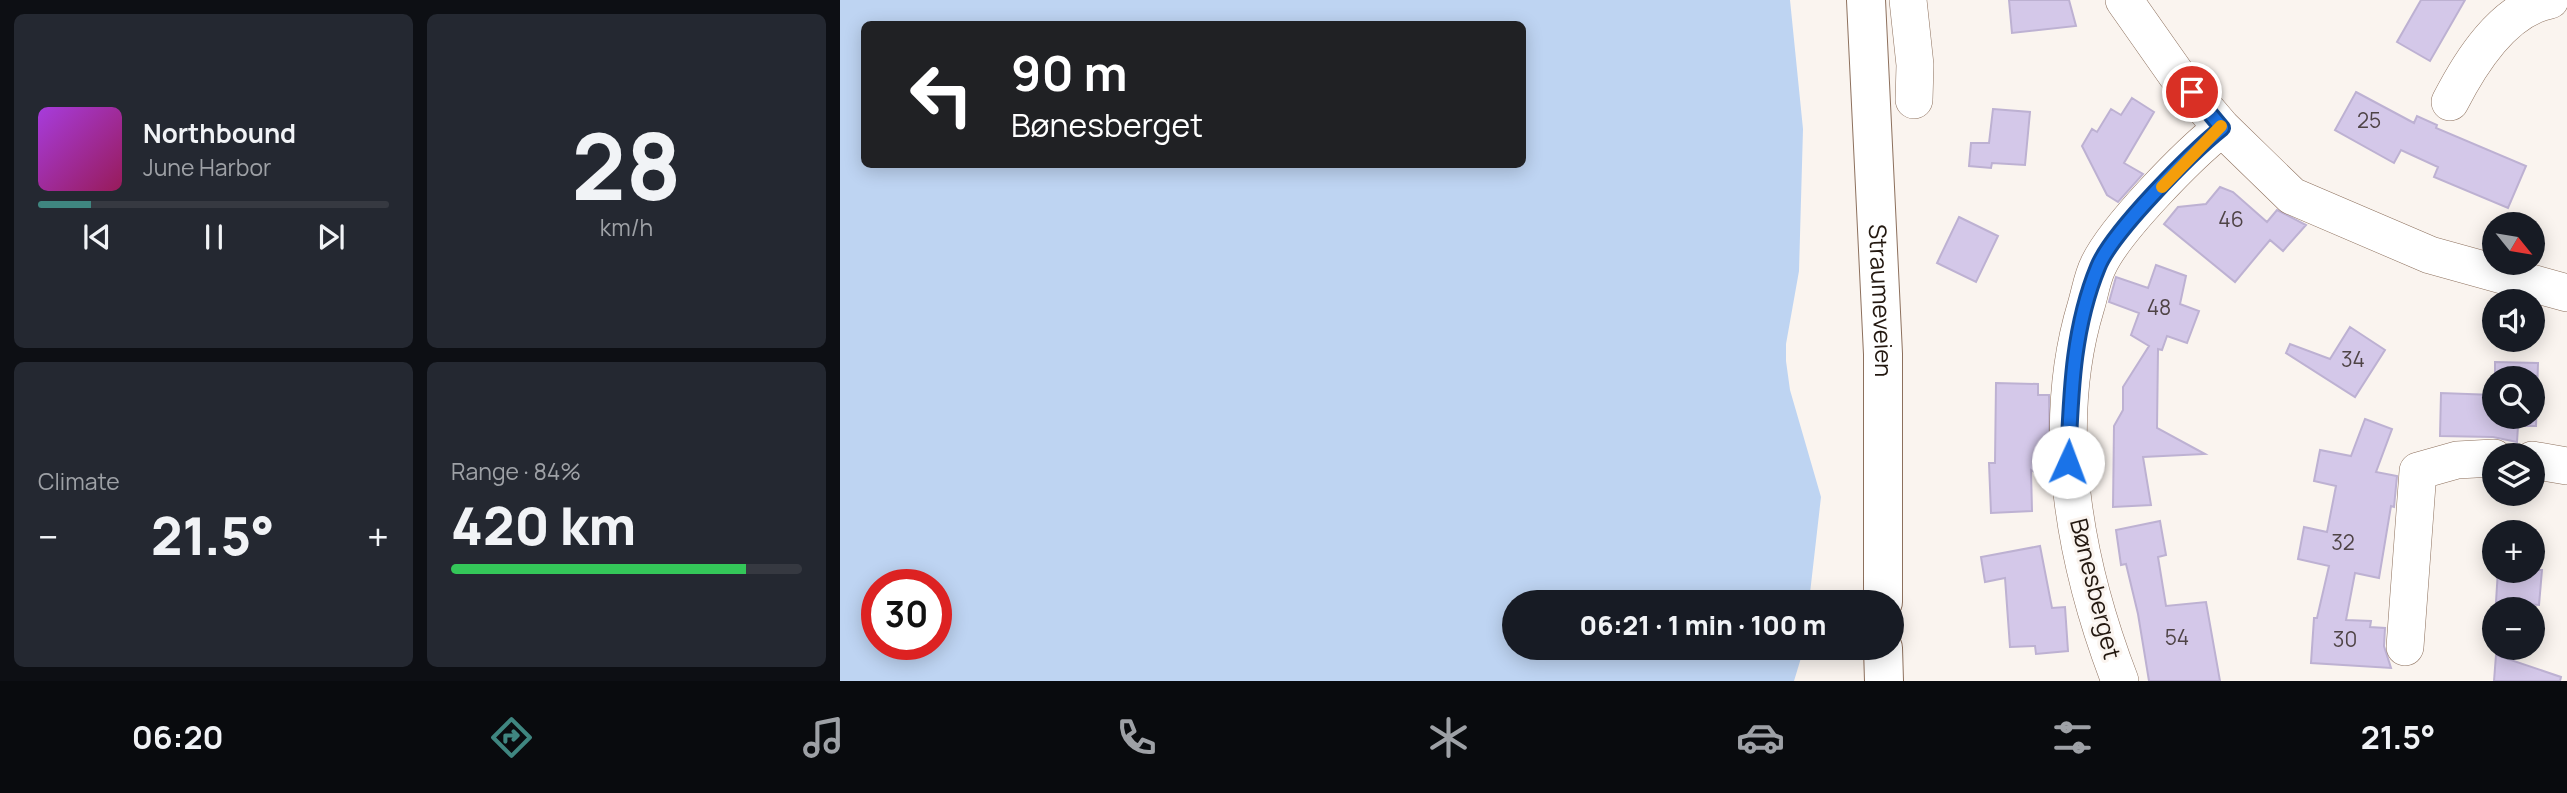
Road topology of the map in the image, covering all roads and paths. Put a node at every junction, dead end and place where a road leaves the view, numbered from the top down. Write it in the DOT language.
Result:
graph roads {
  1 [pos="1866,0"];
  2 [pos="1908,0"];
  3 [pos="2124,0"];
  4 [pos="2550,0"];
  5 [pos="2560,0"];
  6 [pos="2567,1"];
  7 [pos="1914,100"];
  8 [pos="2450,102"];
  9 [pos="2222,128"];
  10 [pos="2567,293"];
  11 [pos="2482,459"];
  12 [pos="2545,462"];
  13 [pos="2567,466"];
  14 [pos="1883,590"];
  15 [pos="2405,647"];
  16 [pos="1884,660"];
  17 [pos="1884,681"];
  18 [pos="2120,681"];
  1 -- 14 [label="main road, Straumeveien"];
  2 -- 7 [label="street"];
  3 -- 9 [label="street"];
  4 -- 8 [label="street"];
  5 -- 6 [label="street"];
  9 -- 10 [label="street"];
  9 -- 18 [label="street, Bønesberget"];
  11 -- 15 [label="street"];
  12 -- 13 [label="street"];
  16 -- 17 [label="main road"];
}
